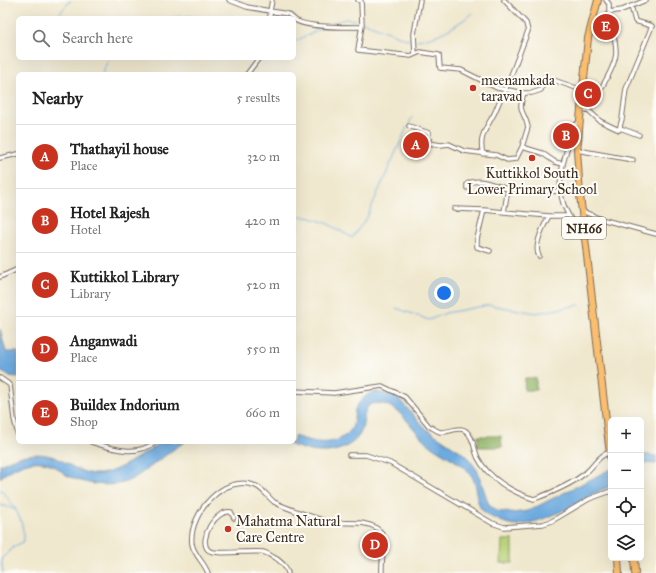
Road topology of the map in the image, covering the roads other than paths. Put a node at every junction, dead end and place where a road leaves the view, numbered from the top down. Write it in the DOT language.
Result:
graph roads {
  1 [pos="229,0"];
  2 [pos="272,0"];
  3 [pos="358,0"];
  4 [pos="420,0"];
  5 [pos="504,0"];
  6 [pos="598,0"];
  7 [pos="606,0"];
  8 [pos="646,0"];
  9 [pos="632,6"];
  10 [pos="270,11"];
  11 [pos="609,12"];
  12 [pos="270,16"];
  13 [pos="291,16"];
  14 [pos="296,21"];
  15 [pos="361,27"];
  16 [pos="415,54"];
  17 [pos="258,60"];
  18 [pos="248,72"];
  19 [pos="582,90"];
  20 [pos="505,91"];
  21 [pos="524,93"];
  22 [pos="587,109"];
  23 [pos="579,115"];
  24 [pos="578,123"];
  25 [pos="409,126"];
  26 [pos="620,128"];
  27 [pos="639,135"];
  28 [pos="522,147"];
  29 [pos="577,150"];
  30 [pos="16,154"];
  31 [pos="483,154"];
  32 [pos="0,158"];
  33 [pos="633,160"];
  34 [pos="563,164"];
  35 [pos="467,188"];
  36 [pos="508,189"];
  37 [pos="560,191"];
  38 [pos="454,209"];
  39 [pos="484,210"];
  40 [pos="582,211"];
  41 [pos="504,212"];
  42 [pos="549,216"];
  43 [pos="569,216"];
  44 [pos="655,234"];
  45 [pos="656,239"];
  46 [pos="586,241"];
  47 [pos="490,251"];
  48 [pos="539,256"];
  49 [pos="16,270"];
  50 [pos="0,277"];
  51 [pos="0,378"];
  52 [pos="296,391"];
  53 [pos="16,427"];
  54 [pos="96,444"];
  55 [pos="153,444"];
  56 [pos="610,453"];
  57 [pos="349,455"];
  58 [pos="608,456"];
  59 [pos="608,493"];
  60 [pos="234,518"];
  61 [pos="618,561"];
  62 [pos="634,561"];
  63 [pos="208,573"];
  64 [pos="288,573"];
  65 [pos="382,573"];
  66 [pos="619,573"];
  67 [pos="635,573"];
  1 -- 10 [label="street"];
  2 -- 10 [label="street"];
  3 -- 15 [label="street"];
  4 -- 16 [label="street"];
  5 -- 20 [label="street"];
  6 -- 19 [label="highway, NH66"];
  7 -- 11 [label="street"];
  8 -- 9 [label="street"];
  9 -- 11 [label="street"];
  9 -- 26 [label="street"];
  10 -- 12 [label="street"];
  10 -- 13 [label="street"];
  11 -- 22 [label="street"];
  14 -- 15 [label="street"];
  15 -- 16 [label="street"];
  16 -- 20 [label="street"];
  17 -- 18 [label="street"];
  19 -- 21 [label="street"];
  19 -- 23 [label="highway, NH66"];
  20 -- 21 [label="street"];
  20 -- 31 [label="street"];
  21 -- 28 [label="street"];
  22 -- 23 [label="street"];
  22 -- 26 [label="street"];
  23 -- 24 [label="highway, NH66"];
  24 -- 29 [label="highway, NH66"];
  24 -- 34 [label="street"];
  25 -- 31 [label="street"];
  26 -- 27 [label="street"];
  28 -- 31 [label="street"];
  28 -- 34 [label="street"];
  29 -- 33 [label="street"];
  29 -- 40 [label="highway, NH66"];
  30 -- 32 [label="street"];
  34 -- 37 [label="street"];
  35 -- 36 [label="street"];
  36 -- 37 [label="street"];
  36 -- 41 [label="street"];
  37 -- 43 [label="street"];
  38 -- 39 [label="street"];
  39 -- 41 [label="street"];
  39 -- 47 [label="street"];
  40 -- 44 [label="street"];
  40 -- 46 [label="highway, NH66"];
  41 -- 42 [label="street"];
  42 -- 43 [label="street"];
  42 -- 48 [label="street"];
  43 -- 46 [label="street"];
  44 -- 45 [label="street"];
  46 -- 56 [label="highway, NH66"];
  49 -- 50 [label="street"];
  51 -- 53 [label="street"];
  52 -- 58 [label="street"];
  54 -- 55 [label="street"];
  57 -- 59 [label="street"];
  60 -- 64 [label="street"];
  61 -- 66 [label="highway"];
  62 -- 67 [label="highway"];
  63 -- 65 [label="street"];
}
